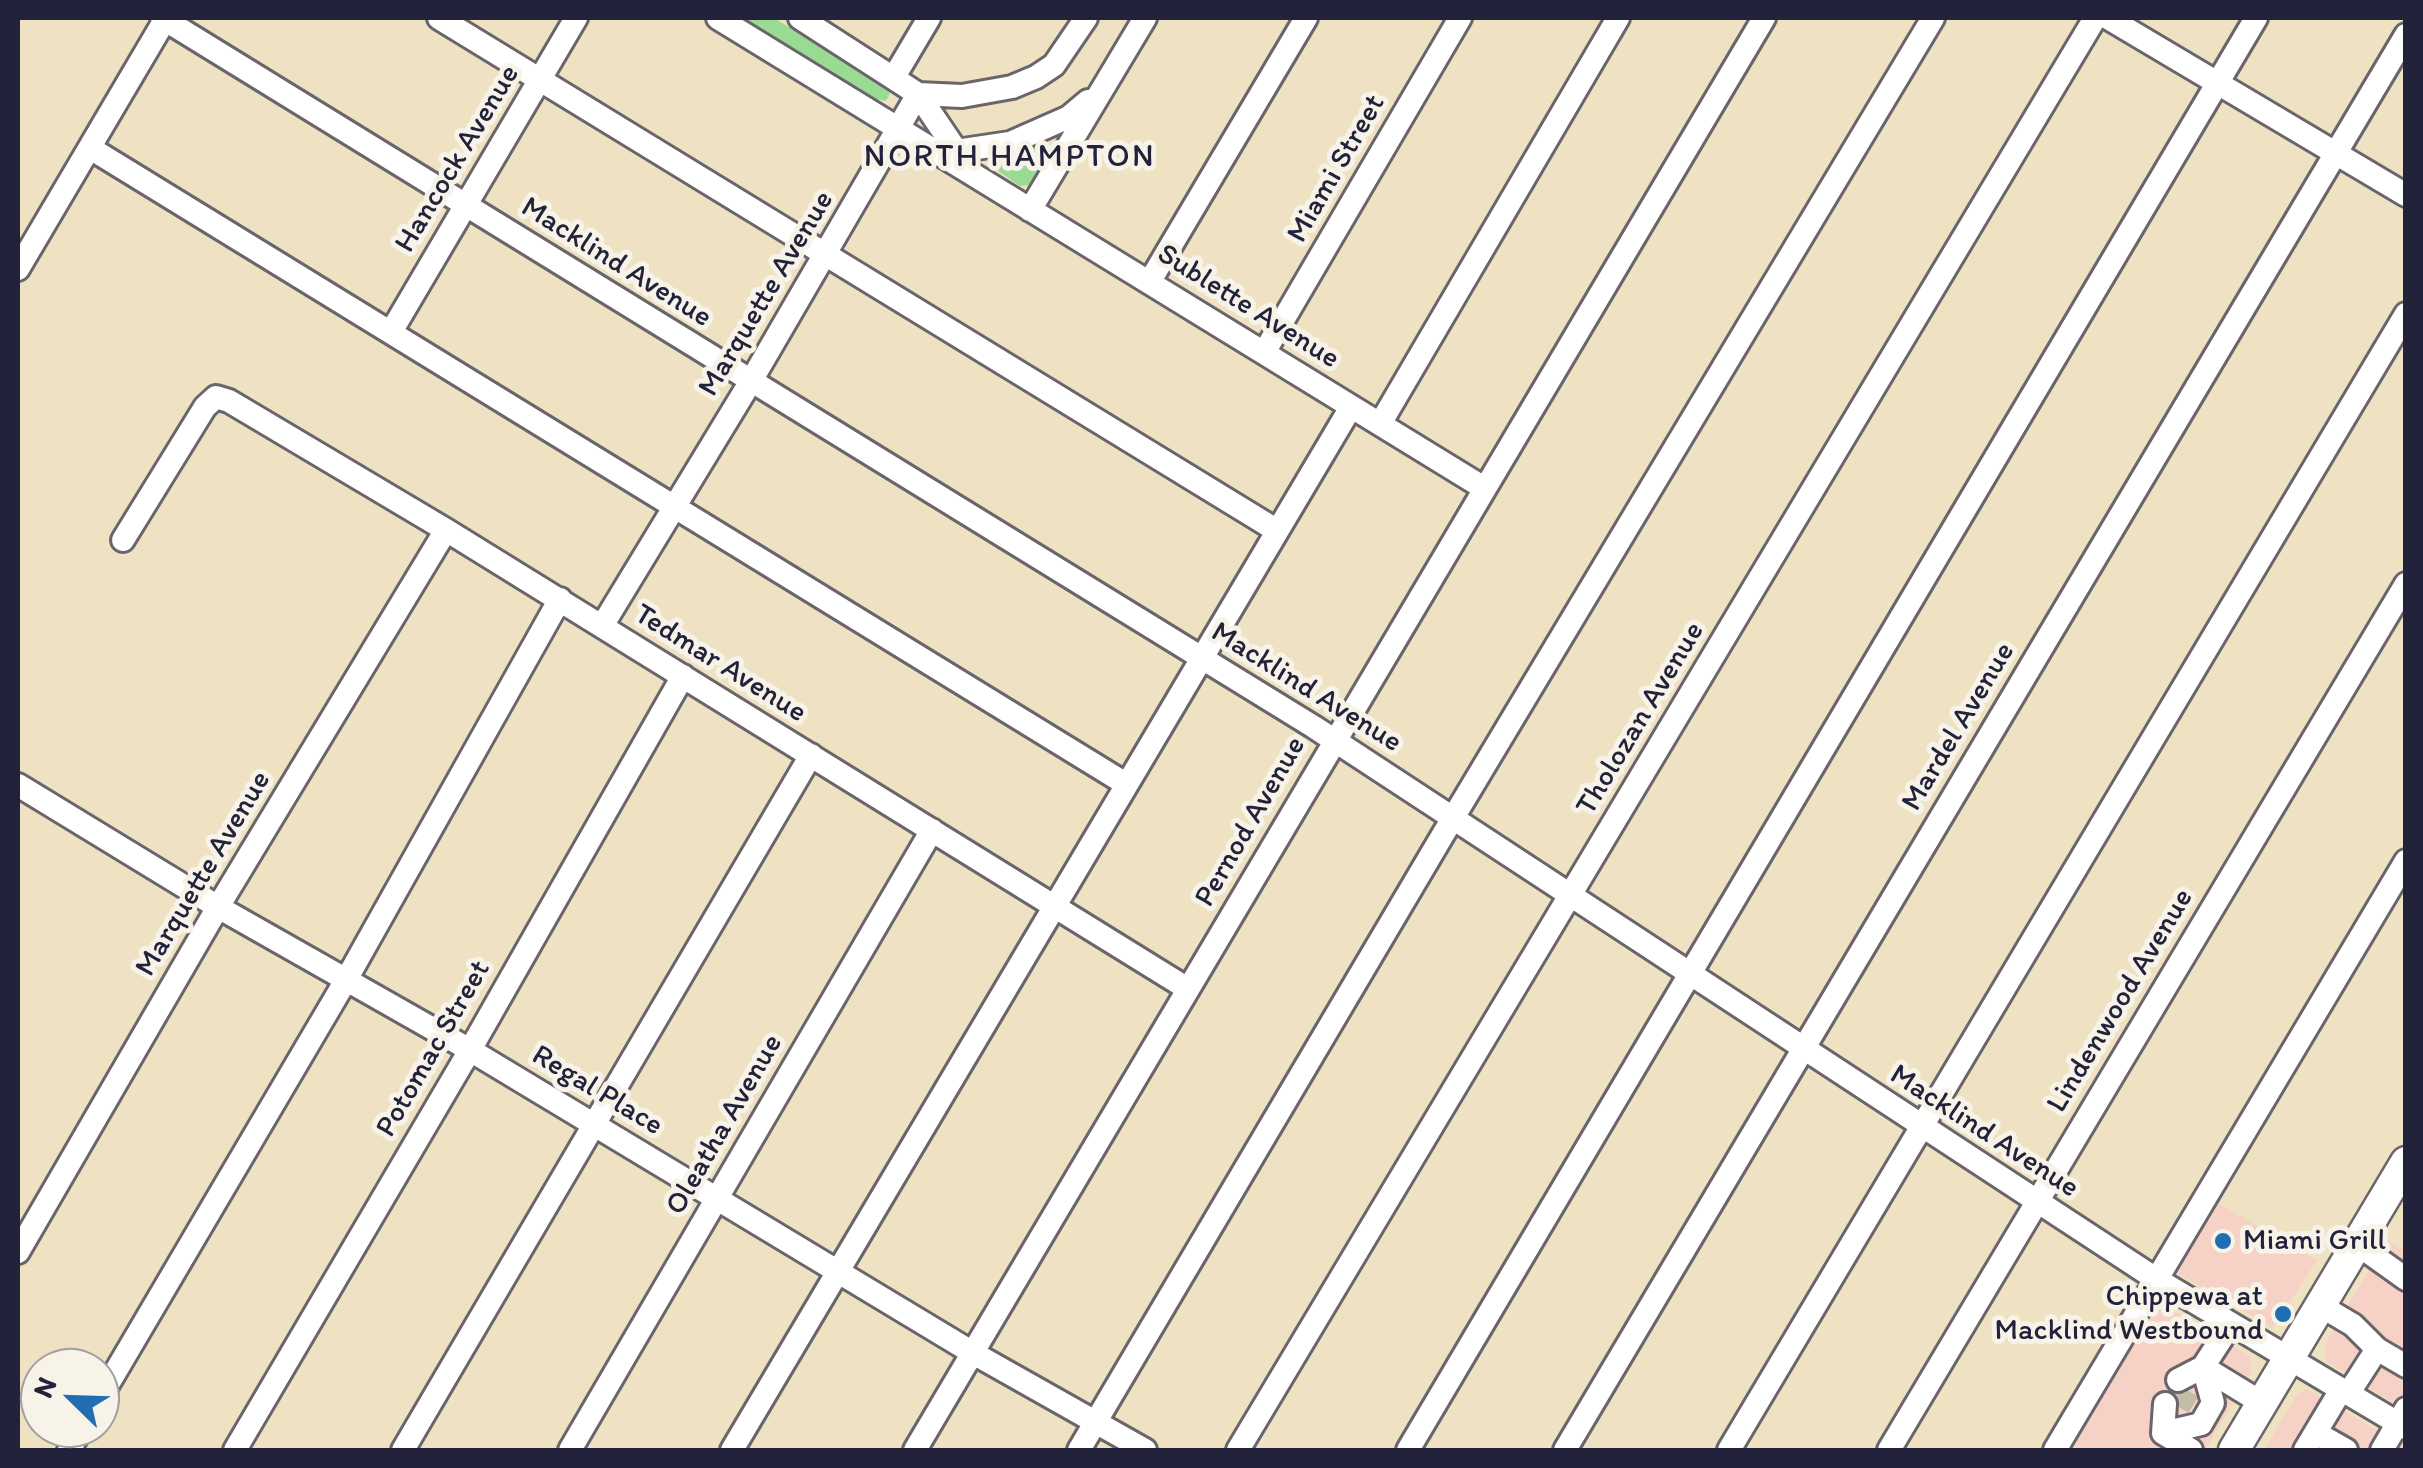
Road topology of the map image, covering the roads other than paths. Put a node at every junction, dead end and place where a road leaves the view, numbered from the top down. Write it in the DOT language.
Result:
graph roads {
  1 [pos="165,18"];
  2 [pos="439,18"];
  3 [pos="576,18"];
  4 [pos="718,18"];
  5 [pos="800,18"];
  6 [pos="930,18"];
  7 [pos="1086,18"];
  8 [pos="1145,18"];
  9 [pos="1306,18"];
  10 [pos="1460,18"];
  11 [pos="1618,18"];
  12 [pos="1764,18"];
  13 [pos="1933,18"];
  14 [pos="2095,18"];
  15 [pos="2108,18"];
  16 [pos="2256,18"];
  17 [pos="2406,35"];
  18 [pos="1112,74"];
  19 [pos="894,77"];
  20 [pos="539,80"];
  21 [pos="2217,83"];
  22 [pos="918,94"];
  23 [pos="898,129"];
  24 [pos="920,142"];
  25 [pos="90,148"];
  26 [pos="954,149"];
  27 [pos="2335,153"];
  28 [pos="979,178"];
  29 [pos="2406,195"];
  30 [pos="466,205"];
  31 [pos="1030,210"];
  32 [pos="826,256"];
  33 [pos="18,269"];
  34 [pos="1150,281"];
  35 [pos="2406,314"];
  36 [pos="391,332"];
  37 [pos="1265,352"];
  38 [pos="751,381"];
  39 [pos="1351,407"];
  40 [pos="1380,424"];
  41 [pos="1484,488"];
  42 [pos="673,504"];
  43 [pos="446,530"];
  44 [pos="1276,530"];
  45 [pos="124,540"];
  46 [pos="2406,584"];
  47 [pos="560,600"];
  48 [pos="602,626"];
  49 [pos="1201,658"];
  50 [pos="682,676"];
  51 [pos="1334,740"];
  52 [pos="811,755"];
  53 [pos="1126,784"];
  54 [pos="18,785"];
  55 [pos="1454,817"];
  56 [pos="932,830"];
  57 [pos="2406,861"];
  58 [pos="1571,895"];
  59 [pos="1054,906"];
  60 [pos="218,907"];
  61 [pos="1689,972"];
  62 [pos="346,980"];
  63 [pos="1188,988"];
  64 [pos="1803,1047"];
  65 [pos="470,1050"];
  66 [pos="594,1124"];
  67 [pos="1920,1126"];
  68 [pos="2406,1162"];
  69 [pos="718,1198"];
  70 [pos="2036,1202"];
  71 [pos="2357,1244"];
  72 [pos="18,1252"];
  73 [pos="839,1270"];
  74 [pos="2156,1279"];
  75 [pos="2406,1279"];
  76 [pos="2321,1306"];
  77 [pos="2231,1324"];
  78 [pos="2377,1349"];
  79 [pos="973,1352"];
  80 [pos="2290,1359"];
  81 [pos="120,1364"];
  82 [pos="2203,1366"];
  83 [pos="2406,1366"];
  84 [pos="2345,1392"];
  85 [pos="2262,1403"];
  86 [pos="2403,1420"];
  87 [pos="1096,1422"];
  88 [pos="2163,1434"];
  89 [pos="2311,1442"];
  90 [pos="234,1450"];
  91 [pos="403,1450"];
  92 [pos="570,1450"];
  93 [pos="732,1450"];
  94 [pos="914,1450"];
  95 [pos="1079,1450"];
  96 [pos="1145,1450"];
  97 [pos="1238,1450"];
  98 [pos="1408,1450"];
  99 [pos="1564,1450"];
  100 [pos="1729,1450"];
  101 [pos="1889,1450"];
  102 [pos="2055,1450"];
  103 [pos="2192,1450"];
  104 [pos="2234,1450"];
  105 [pos="2346,1450"];
  106 [pos="2382,1450"];
  1 -- 25 [label="street"];
  1 -- 30 [label="street, Macklind Avenue"];
  2 -- 20 [label="street"];
  3 -- 20 [label="street, Hancock Avenue"];
  4 -- 23 [label="street, Sublette Avenue"];
  5 -- 19 [label="street, Sublette Avenue"];
  6 -- 19 [label="street"];
  7 -- 22 [label="street"];
  8 -- 18 [label="street"];
  9 -- 34 [label="street"];
  10 -- 37 [label="street, Miami Street"];
  11 -- 40 [label="street"];
  12 -- 41 [label="street, Pernod Avenue"];
  13 -- 55 [label="street"];
  14 -- 58 [label="street, Tholozan Avenue"];
  15 -- 21 [label="street"];
  16 -- 21 [label="street"];
  17 -- 27 [label="street, Mardel Avenue"];
  18 -- 26 [label="street"];
  18 -- 31 [label="street"];
  19 -- 22 [label="street, Sublette Avenue"];
  20 -- 30 [label="street, Hancock Avenue"];
  20 -- 32 [label="street"];
  21 -- 27 [label="street"];
  21 -- 61 [label="street"];
  22 -- 23 [label="street, Marquette Avenue"];
  22 -- 26 [label="street, Sublette Avenue"];
  23 -- 24 [label="street, Sublette Avenue"];
  23 -- 32 [label="street, Marquette Avenue"];
  24 -- 26 [label="street"];
  24 -- 28 [label="street, Sublette Avenue"];
  25 -- 33 [label="street"];
  25 -- 36 [label="street"];
  26 -- 28 [label="street, Sublette Avenue"];
  27 -- 29 [label="street"];
  27 -- 64 [label="street, Mardel Avenue"];
  28 -- 31 [label="street, Sublette Avenue"];
  30 -- 36 [label="street, Hancock Avenue"];
  30 -- 38 [label="street, Macklind Avenue"];
  31 -- 34 [label="street, Sublette Avenue"];
  32 -- 38 [label="street, Marquette Avenue"];
  32 -- 44 [label="street"];
  34 -- 37 [label="street, Sublette Avenue"];
  35 -- 67 [label="street"];
  36 -- 42 [label="street"];
  37 -- 39 [label="street, Sublette Avenue"];
  38 -- 42 [label="street, Marquette Avenue"];
  38 -- 49 [label="street, Macklind Avenue"];
  39 -- 40 [label="street, Sublette Avenue"];
  39 -- 44 [label="street"];
  40 -- 41 [label="street, Sublette Avenue"];
  41 -- 51 [label="street, Pernod Avenue"];
  42 -- 48 [label="street, Marquette Avenue"];
  42 -- 53 [label="street"];
  43 -- 45 [label="street, Tedmar Avenue"];
  43 -- 47 [label="street, Tedmar Avenue"];
  43 -- 60 [label="street, Marquette Avenue"];
  44 -- 49 [label="street"];
  46 -- 70 [label="street, Lindenwood Avenue"];
  47 -- 48 [label="street, Tedmar Avenue"];
  47 -- 62 [label="street"];
  48 -- 50 [label="street, Tedmar Avenue"];
  49 -- 51 [label="street, Macklind Avenue"];
  49 -- 53 [label="street"];
  50 -- 52 [label="street, Tedmar Avenue"];
  50 -- 65 [label="street, Potomac Street"];
  51 -- 55 [label="street, Macklind Avenue"];
  51 -- 63 [label="street, Pernod Avenue"];
  52 -- 56 [label="street, Tedmar Avenue"];
  52 -- 66 [label="street"];
  53 -- 59 [label="street"];
  54 -- 60 [label="street, Regal Place"];
  55 -- 58 [label="street, Macklind Avenue"];
  55 -- 87 [label="street"];
  56 -- 59 [label="street, Tedmar Avenue"];
  56 -- 69 [label="street, Oleatha Avenue"];
  57 -- 74 [label="street"];
  58 -- 61 [label="street, Macklind Avenue"];
  58 -- 97 [label="street, Tholozan Avenue"];
  59 -- 63 [label="street, Tedmar Avenue"];
  59 -- 73 [label="street"];
  60 -- 62 [label="street, Regal Place"];
  60 -- 72 [label="street, Marquette Avenue"];
  61 -- 64 [label="street, Macklind Avenue"];
  61 -- 98 [label="street"];
  62 -- 65 [label="street, Regal Place"];
  62 -- 81 [label="street"];
  63 -- 79 [label="street, Pernod Avenue"];
  64 -- 67 [label="street, Macklind Avenue"];
  64 -- 99 [label="street, Mardel Avenue"];
  65 -- 66 [label="street, Regal Place"];
  65 -- 90 [label="street, Potomac Street"];
  66 -- 69 [label="street, Regal Place"];
  66 -- 91 [label="street"];
  67 -- 70 [label="street, Macklind Avenue"];
  67 -- 100 [label="street"];
  68 -- 71 [label="main road"];
  69 -- 73 [label="street, Regal Place"];
  69 -- 92 [label="street, Oleatha Avenue"];
  70 -- 74 [label="street, Macklind Avenue"];
  70 -- 101 [label="street, Lindenwood Avenue"];
  71 -- 75 [label="street"];
  71 -- 76 [label="main road"];
  73 -- 79 [label="street, Regal Place"];
  73 -- 93 [label="street"];
  74 -- 77 [label="street, Macklind Avenue"];
  74 -- 102 [label="street"];
  76 -- 78 [label="street"];
  76 -- 80 [label="main road"];
  77 -- 80 [label="street, Macklind Avenue"];
  77 -- 82 [label="street"];
  78 -- 83 [label="street"];
  78 -- 84 [label="street"];
  79 -- 87 [label="street, Regal Place"];
  79 -- 94 [label="street, Pernod Avenue"];
  80 -- 84 [label="street, Macklind Avenue"];
  80 -- 85 [label="main road"];
  82 -- 85 [label="street"];
  82 -- 88 [label="street"];
  82 -- 88 [label="street"];
  84 -- 86 [label="street, Macklind Avenue"];
  84 -- 89 [label="street"];
  85 -- 104 [label="main road"];
  86 -- 106 [label="street"];
  87 -- 95 [label="street"];
  87 -- 96 [label="street, Regal Place"];
  88 -- 103 [label="street"];
  89 -- 105 [label="street"];
}
